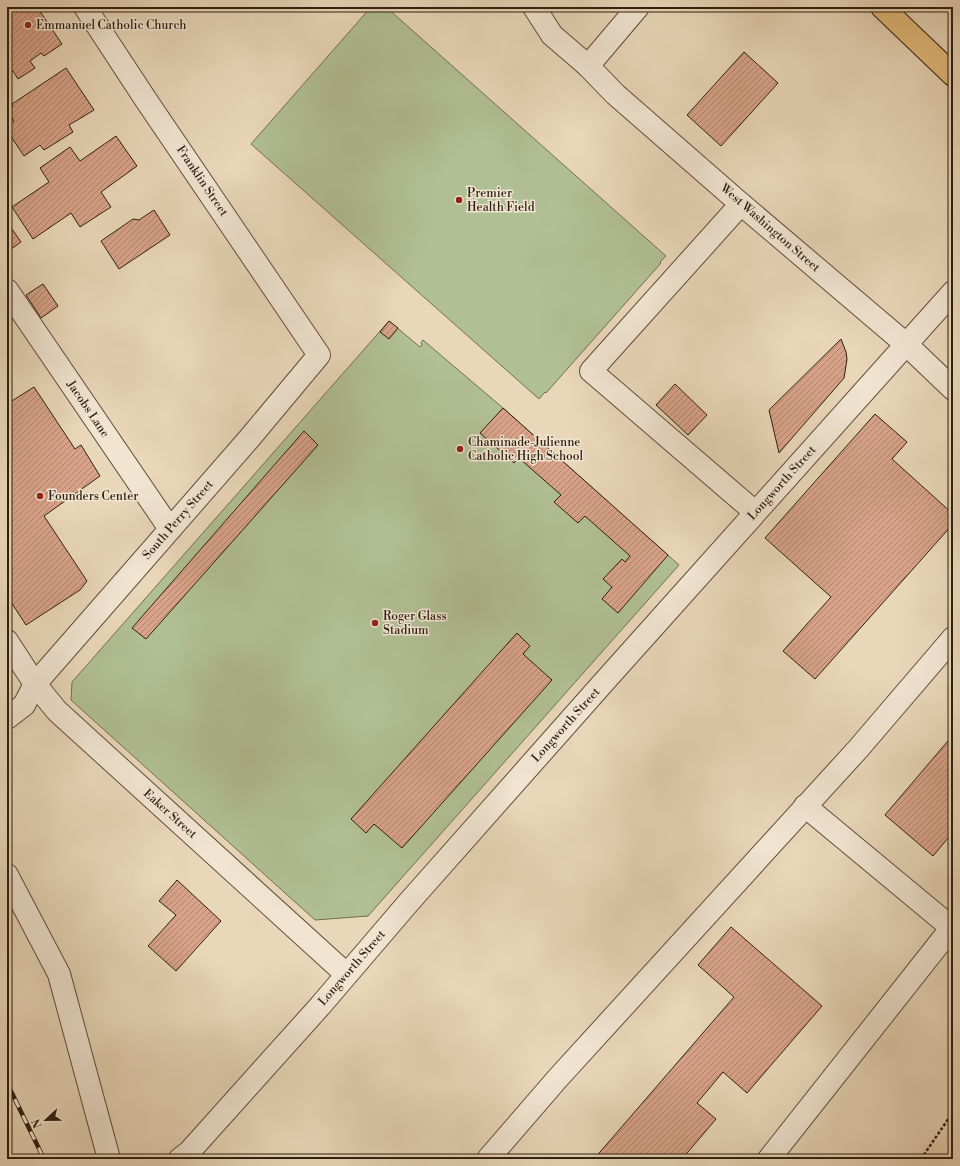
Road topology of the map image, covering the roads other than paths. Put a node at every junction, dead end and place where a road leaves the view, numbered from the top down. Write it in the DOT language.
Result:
graph roads {
  1 [pos="85,7"];
  2 [pos="534,7"];
  3 [pos="638,7"];
  4 [pos="882,7"];
  5 [pos="588,66"];
  6 [pos="953,75"];
  7 [pos="741,204"];
  8 [pos="7,290"];
  9 [pos="953,292"];
  10 [pos="907,345"];
  11 [pos="319,355"];
  12 [pos="953,389"];
  13 [pos="756,512"];
  14 [pos="170,529"];
  15 [pos="953,638"];
  16 [pos="7,641"];
  17 [pos="36,684"];
  18 [pos="7,718"];
  19 [pos="806,806"];
  20 [pos="7,875"];
  21 [pos="952,927"];
  22 [pos="346,974"];
  23 [pos="185,1158"];
  24 [pos="109,1159"];
  25 [pos="488,1159"];
  26 [pos="769,1159"];
  1 -- 11 [label="street, Franklin Street"];
  2 -- 5 [label="street, West Washington Street"];
  3 -- 5 [label="street"];
  4 -- 6 [label="highway"];
  5 -- 7 [label="street, West Washington Street"];
  7 -- 10 [label="street, West Washington Street"];
  7 -- 13 [label="street"];
  8 -- 14 [label="street, Jacobs Lane"];
  9 -- 10 [label="street, Longworth Street"];
  10 -- 12 [label="street, West Washington Street"];
  10 -- 13 [label="street, Longworth Street"];
  11 -- 14 [label="street, South Perry Street"];
  13 -- 22 [label="street, Longworth Street"];
  14 -- 17 [label="street, South Perry Street"];
  15 -- 19 [label="street"];
  16 -- 17 [label="street, Eaker Street"];
  17 -- 18 [label="street, South Perry Street"];
  17 -- 22 [label="street, Eaker Street"];
  19 -- 21 [label="street"];
  19 -- 25 [label="street"];
  20 -- 24 [label="street"];
  21 -- 26 [label="street"];
  22 -- 23 [label="street, Longworth Street"];
}
